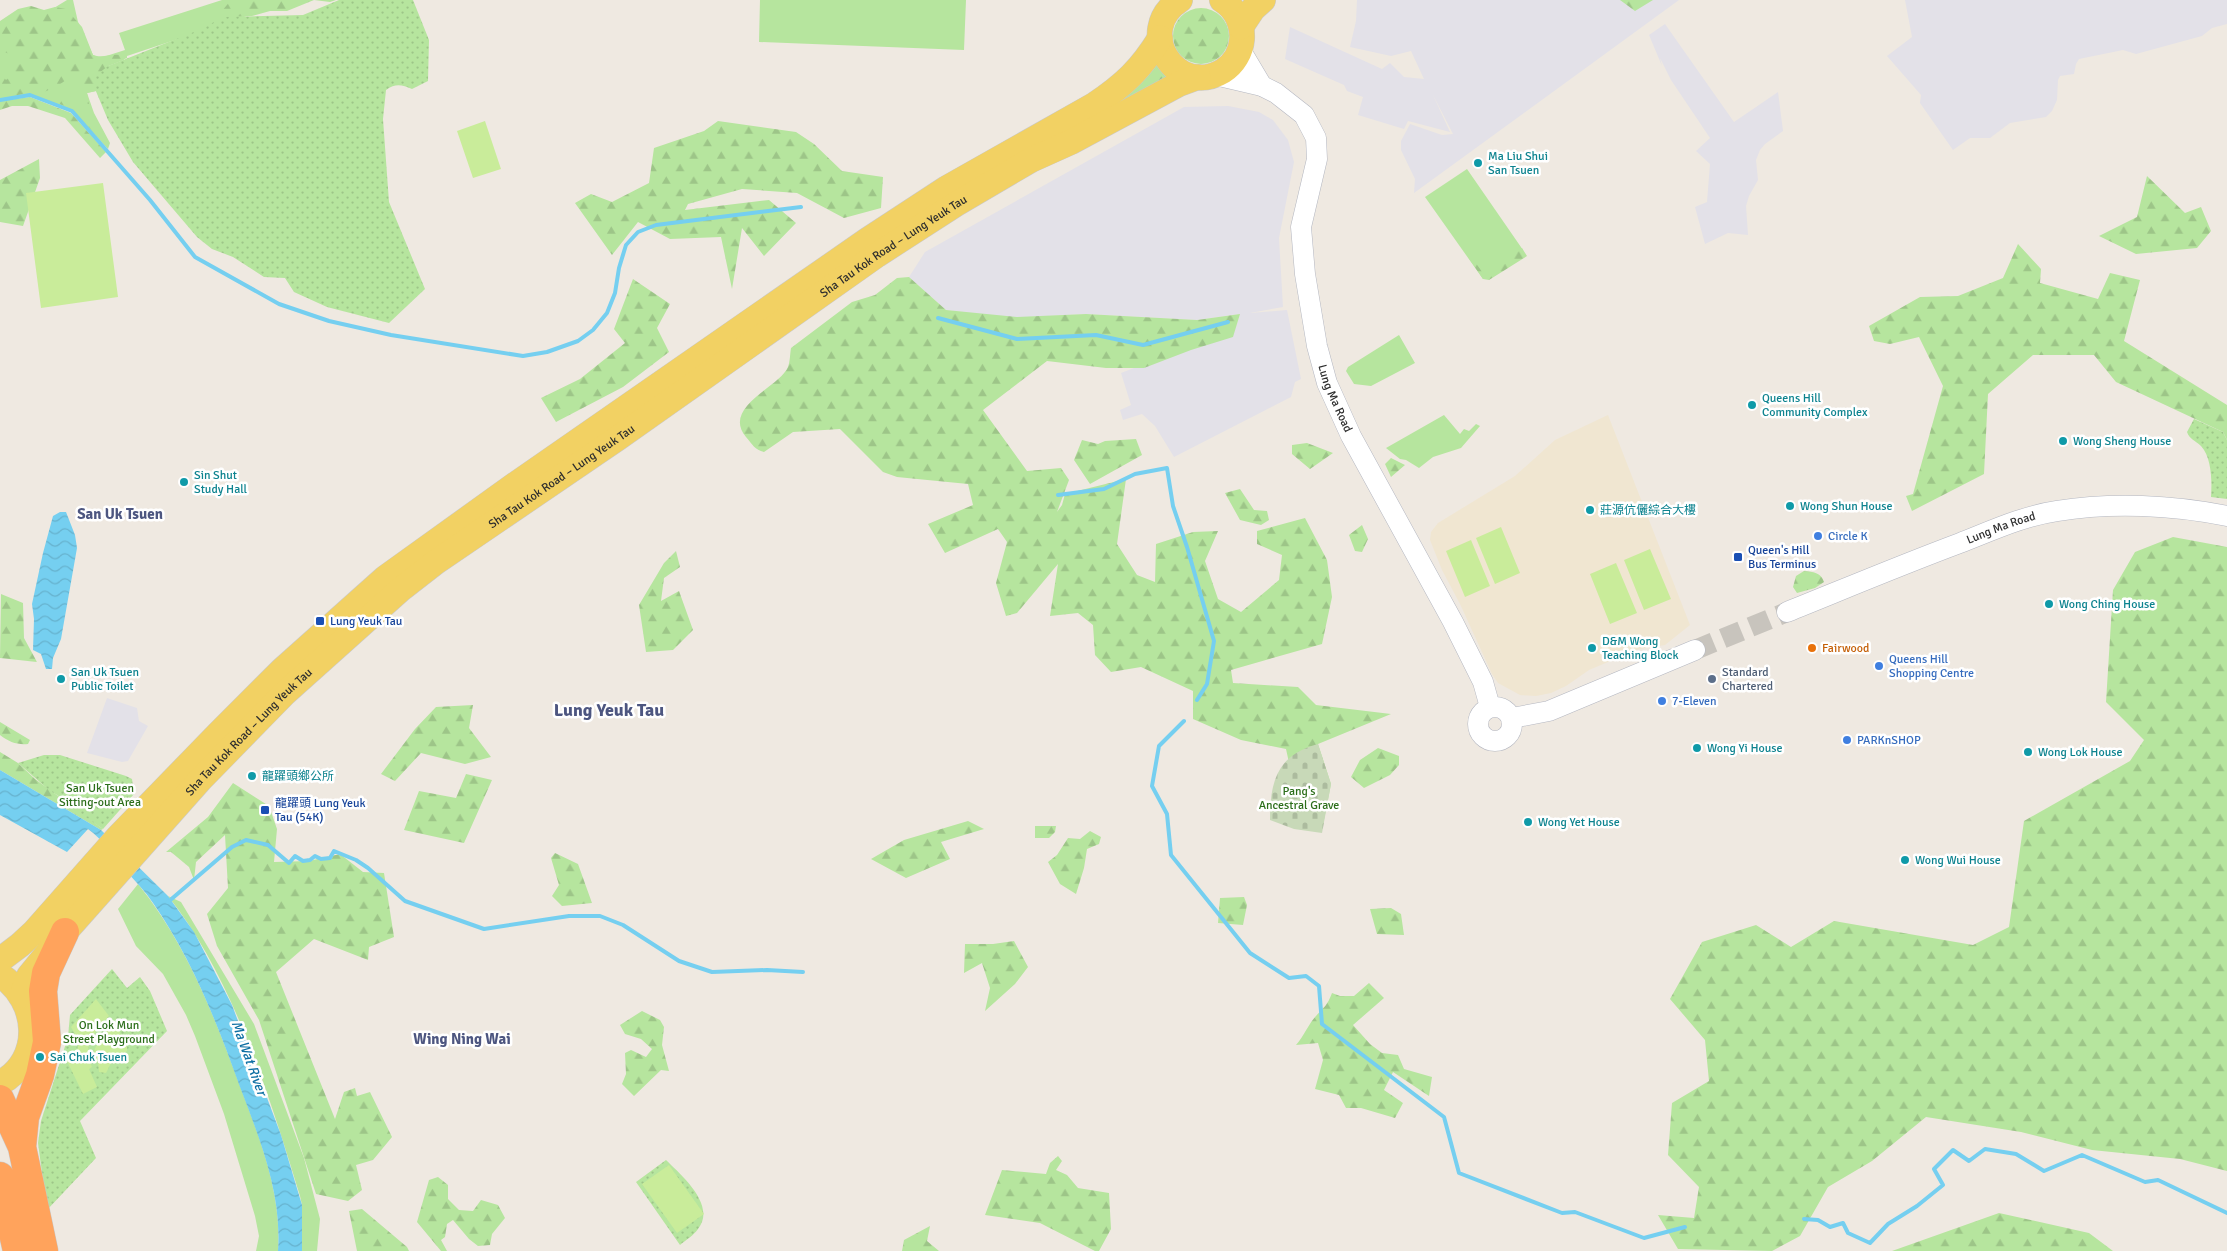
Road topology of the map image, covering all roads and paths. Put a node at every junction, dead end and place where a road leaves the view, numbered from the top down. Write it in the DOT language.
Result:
graph roads {
  1 [pos="1180,0"];
  2 [pos="1222,0"];
  3 [pos="1263,0"];
  4 [pos="1160,38"];
  5 [pos="1241,38"];
  6 [pos="1206,76"];
  7 [pos="1262,86"];
  8 [pos="2227,516"];
  9 [pos="1787,612"];
  10 [pos="1695,650"];
  11 [pos="1490,707"];
  12 [pos="1512,718"];
  13 [pos="64,932"];
  14 [pos="0,960"];
  15 [pos="0,976"];
  16 [pos="22,995"];
  17 [pos="0,1083"];
  18 [pos="0,1099"];
  19 [pos="22,1147"];
  20 [pos="0,1176"];
  21 [pos="17,1251"];
  22 [pos="44,1251"];
  1 -- 4 [label="main road, Sha Tau Kok Road – Lung Yeuk Tau"];
  2 -- 5 [label="main road"];
  3 -- 5 [label="main road, Sha Tau Kok Road – Lung Yeuk Tau"];
  4 -- 6 [label="main road"];
  4 -- 14 [label="main road, Sha Tau Kok Road – Lung Yeuk Tau"];
  5 -- 6 [label="main road, Sha Tau Kok Road – Lung Yeuk Tau"];
  5 -- 7 [label="street, Lung Ma Road"];
  6 -- 7 [label="street, Lung Ma Road"];
  6 -- 13 [label="main road, Sha Tau Kok Road – Lung Yeuk Tau"];
  7 -- 11 [label="street, Lung Ma Road"];
  8 -- 9 [label="street, Lung Ma Road"];
  10 -- 12 [label="street"];
  11 -- 12 [label="street"];
  11 -- 12 [label="street"];
  13 -- 16 [label="main road, Sha Tau Kok Road – Lung Yeuk Tau"];
  13 -- 19 [label="highway"];
  15 -- 16 [label="main road"];
  16 -- 17 [label="main road"];
  18 -- 19 [label="highway"];
  19 -- 22 [label="highway"];
  20 -- 21 [label="highway"];
}
